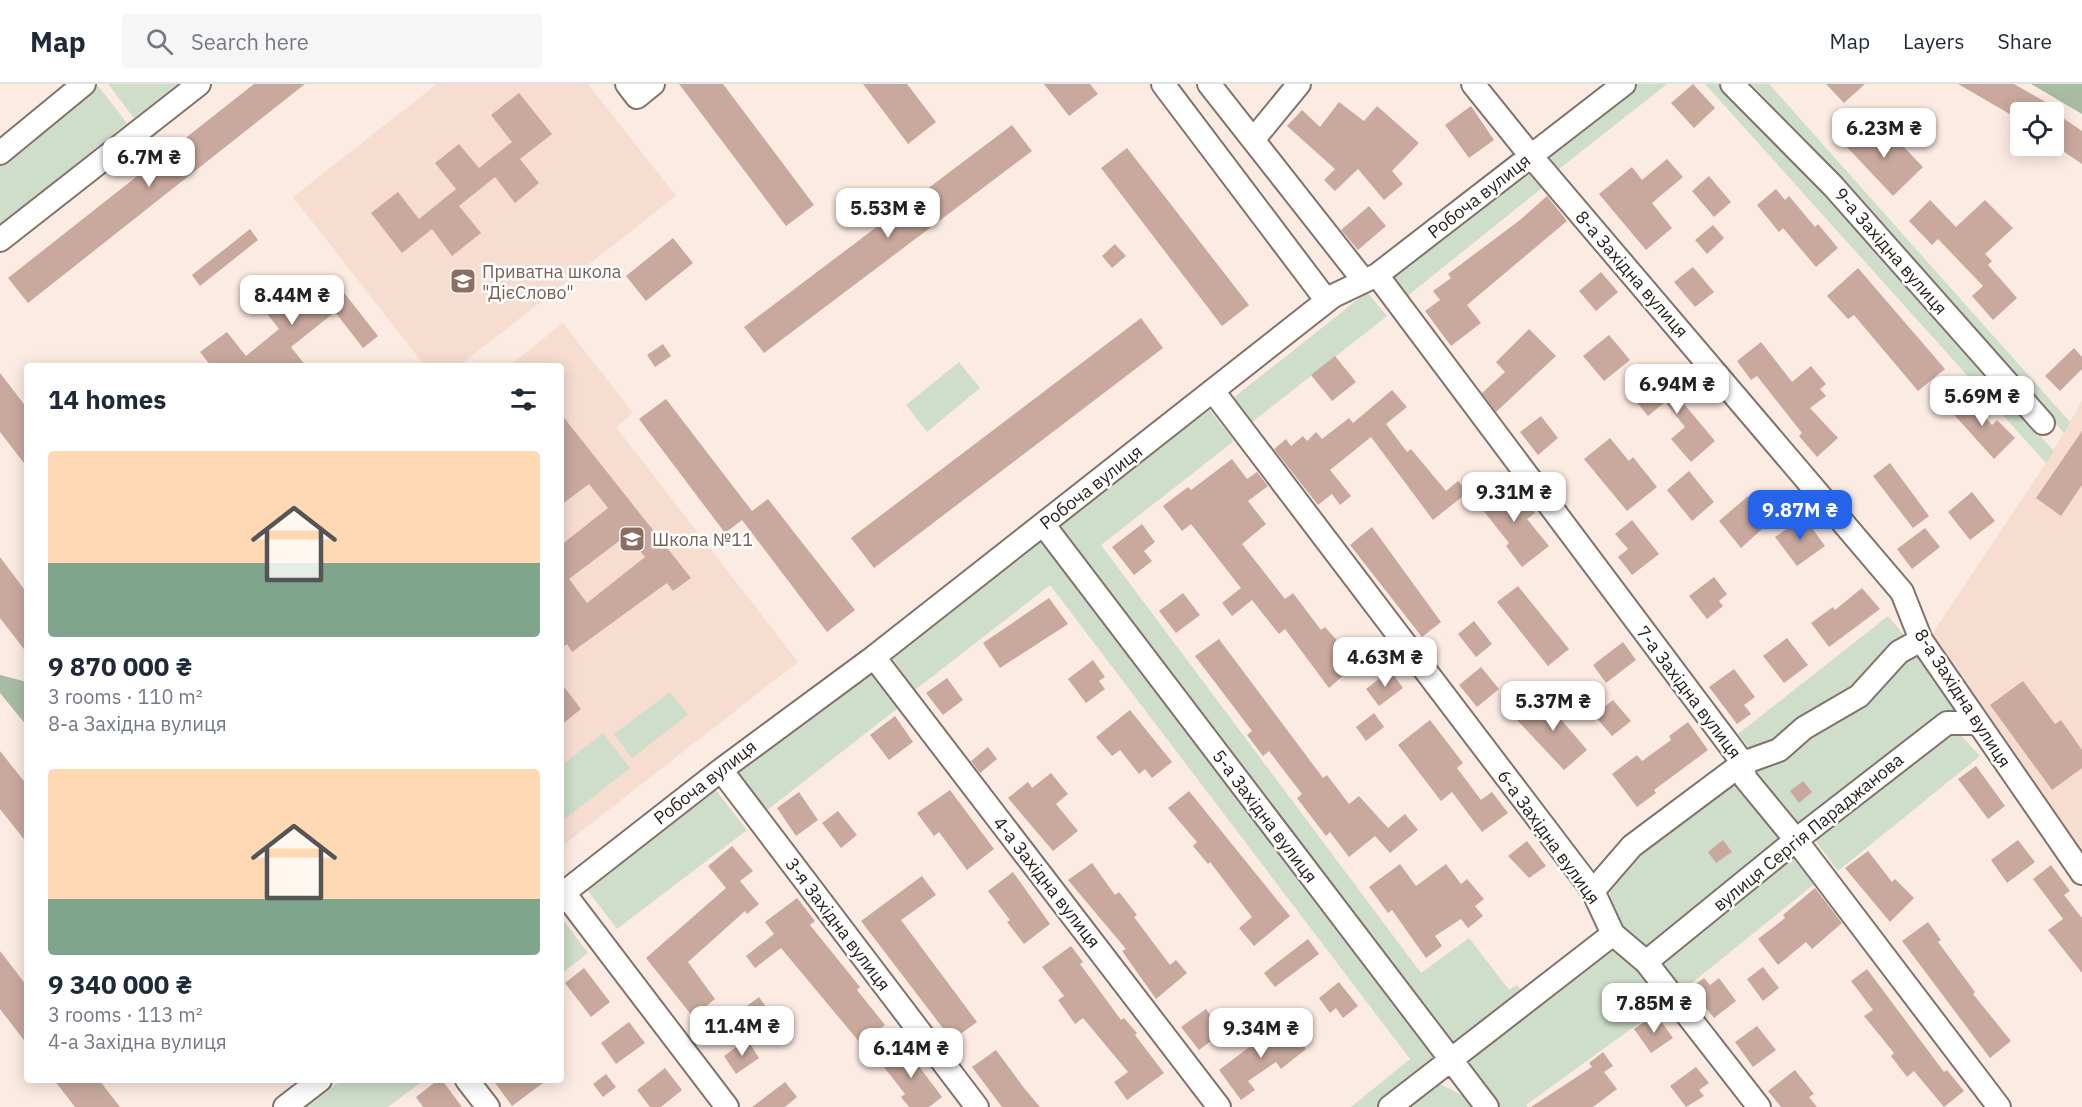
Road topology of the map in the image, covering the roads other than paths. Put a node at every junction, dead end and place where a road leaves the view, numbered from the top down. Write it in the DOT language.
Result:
graph roads {
  1 [pos="84,84"];
  2 [pos="199,84"];
  3 [pos="627,84"];
  4 [pos="653,84"];
  5 [pos="1163,84"];
  6 [pos="1209,84"];
  7 [pos="1299,84"];
  8 [pos="1473,84"];
  9 [pos="1624,84"];
  10 [pos="1732,84"];
  11 [pos="1253,140"];
  12 [pos="0,153"];
  13 [pos="1531,156"];
  14 [pos="0,240"];
  15 [pos="1370,278"];
  16 [pos="1328,301"];
  17 [pos="1213,391"];
  18 [pos="2043,423"];
  19 [pos="1043,524"];
  20 [pos="1921,640"];
  21 [pos="874,657"];
  22 [pos="1977,723"];
  23 [pos="1743,763"];
  24 [pos="721,770"];
  25 [pos="1796,840"];
  26 [pos="2082,873"];
  27 [pos="1593,891"];
  28 [pos="564,892"];
  29 [pos="564,897"];
  30 [pos="1613,934"];
  31 [pos="1646,962"];
  32 [pos="1451,1060"];
  33 [pos="316,1083"];
  34 [pos="469,1083"];
  35 [pos="285,1107"];
  36 [pos="488,1107"];
  37 [pos="727,1107"];
  38 [pos="977,1107"];
  39 [pos="1219,1107"];
  40 [pos="1390,1107"];
  41 [pos="1487,1107"];
  42 [pos="1759,1107"];
  43 [pos="1999,1107"];
  1 -- 12 [label="street"];
  2 -- 14 [label="street"];
  3 -- 4 [label="street"];
  5 -- 16 [label="street"];
  6 -- 11 [label="street, 7-а Західна вулиця"];
  7 -- 11 [label="street"];
  8 -- 13 [label="street, 8-а Західна вулиця"];
  9 -- 13 [label="street, Робоча вулиця"];
  10 -- 18 [label="street, 9-а Західна вулиця"];
  11 -- 15 [label="street, 7-а Західна вулиця"];
  13 -- 15 [label="street, Робоча вулиця"];
  13 -- 20 [label="street, 8-а Західна вулиця"];
  15 -- 16 [label="street, Робоча вулиця"];
  15 -- 23 [label="street, 7-а Західна вулиця"];
  16 -- 17 [label="street, Робоча вулиця"];
  17 -- 19 [label="street, Робоча вулиця"];
  17 -- 27 [label="street, 6-а Західна вулиця"];
  19 -- 21 [label="street, Робоча вулиця"];
  19 -- 32 [label="street, 5-а Західна вулиця"];
  20 -- 22 [label="street, 8-а Західна вулиця"];
  20 -- 23 [label="street"];
  21 -- 24 [label="street, Робоча вулиця"];
  21 -- 39 [label="street, 4-а Західна вулиця"];
  22 -- 25 [label="street, вулиця Сергія Параджанова"];
  22 -- 26 [label="street, 8-а Західна вулиця"];
  23 -- 25 [label="street, 7-а Західна вулиця"];
  23 -- 27 [label="street"];
  24 -- 28 [label="street, Робоча вулиця"];
  24 -- 38 [label="street, 3-я Західна вулиця"];
  25 -- 31 [label="street, вулиця Сергія Параджанова"];
  25 -- 43 [label="street, 7-а Західна вулиця"];
  27 -- 30 [label="street, 6-а Західна вулиця"];
  29 -- 37 [label="street"];
  30 -- 31 [label="street, 6-а Західна вулиця"];
  30 -- 32 [label="street"];
  31 -- 42 [label="street, 6-а Західна вулиця"];
  32 -- 40 [label="street"];
  32 -- 41 [label="street, 5-а Західна вулиця"];
  33 -- 35 [label="street"];
  34 -- 36 [label="street"];
}
